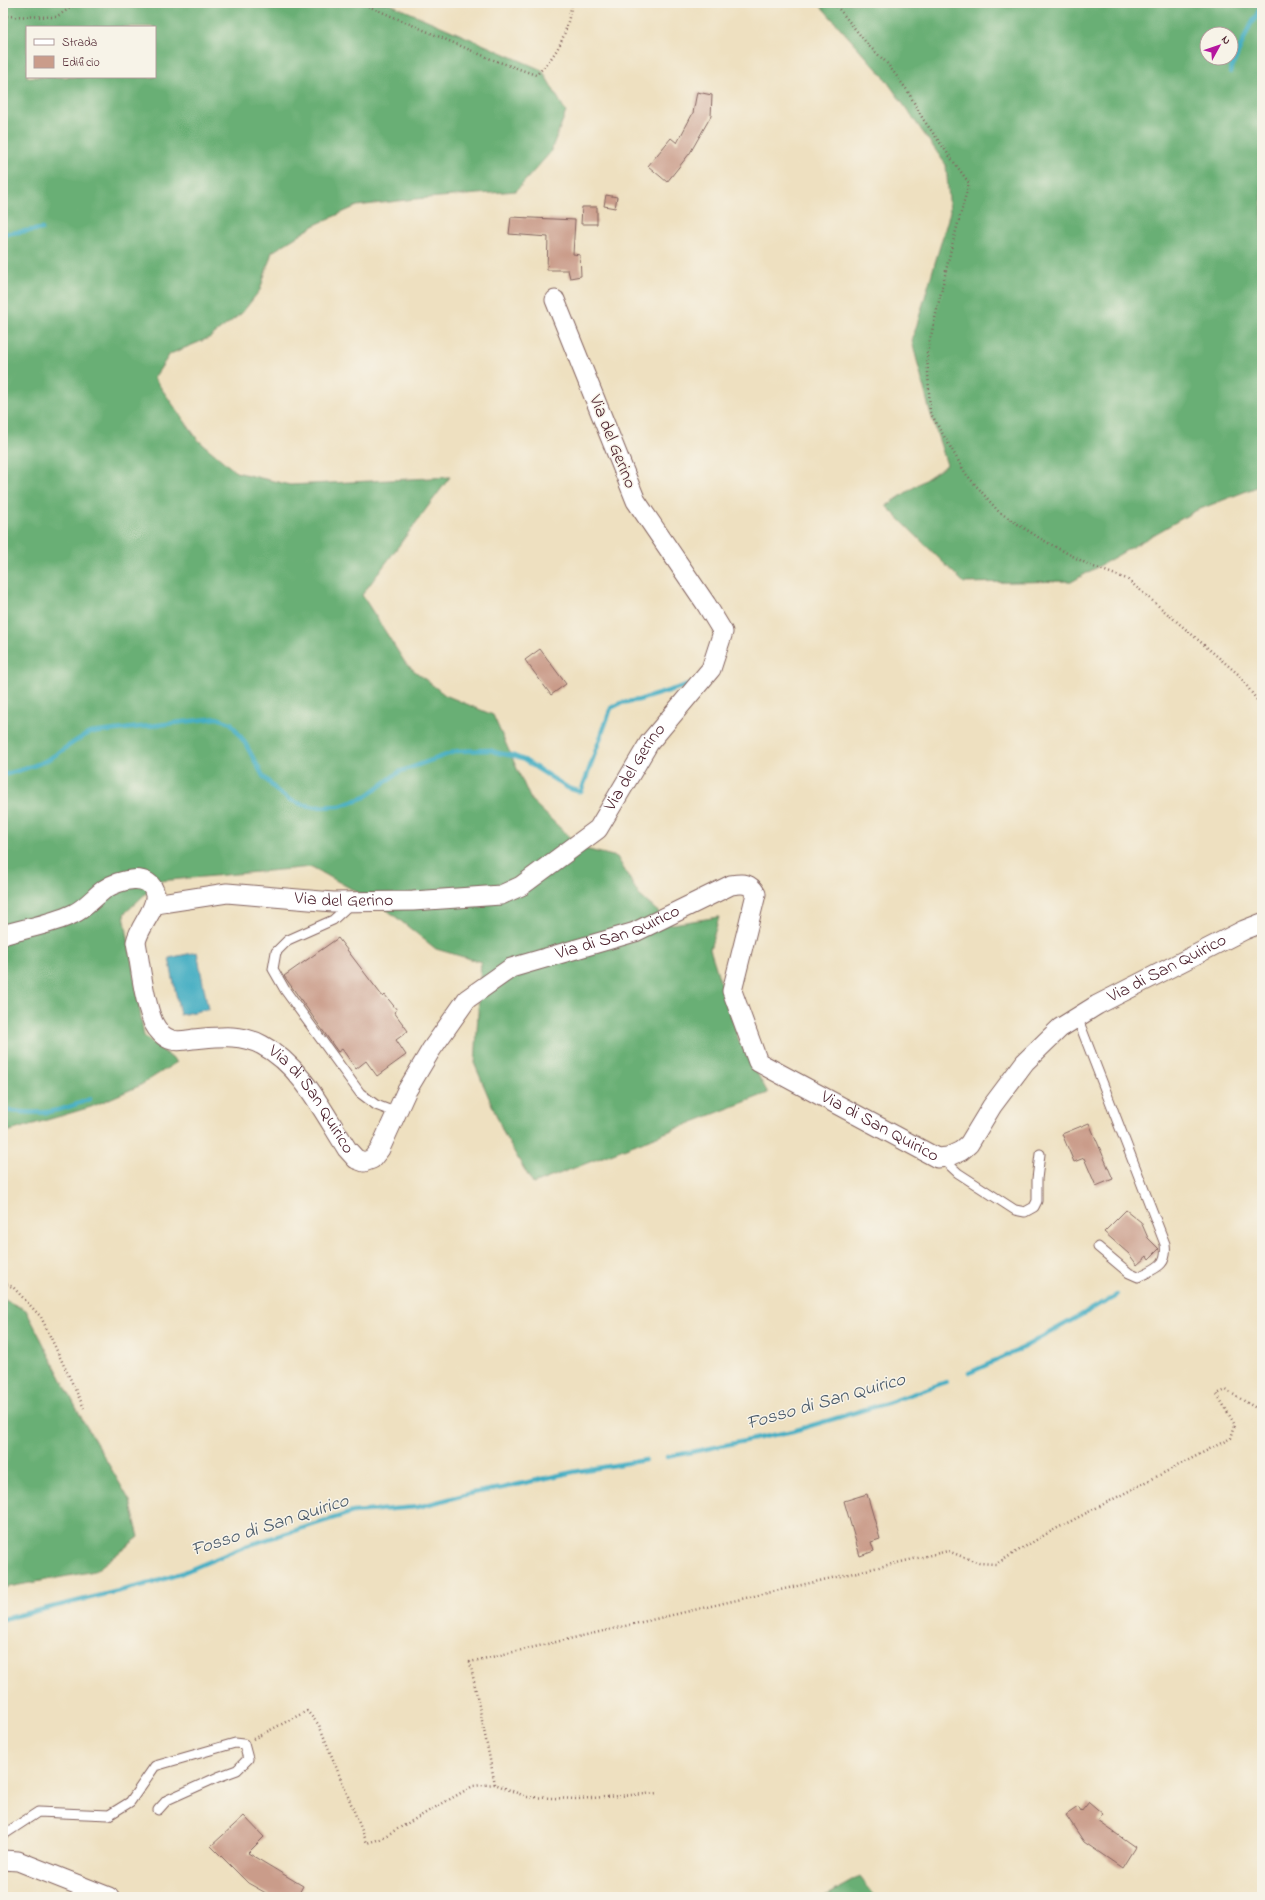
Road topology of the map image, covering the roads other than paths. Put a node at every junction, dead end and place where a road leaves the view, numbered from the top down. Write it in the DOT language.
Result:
graph roads {
  1 [pos="555,300"];
  2 [pos="346,902"];
  3 [pos="155,904"];
  4 [pos="1262,923"];
  5 [pos="3,935"];
  6 [pos="1077,1017"];
  7 [pos="397,1113"];
  8 [pos="1040,1154"];
  9 [pos="941,1158"];
  10 [pos="1098,1247"];
  11 [pos="158,1810"];
  12 [pos="3,1835"];
  13 [pos="3,1860"];
  14 [pos="109,1897"];
  1 -- 2 [label="street, Via del Gerino"];
  2 -- 3 [label="street, Via del Gerino"];
  2 -- 7 [label="lane"];
  3 -- 5 [label="street"];
  3 -- 7 [label="street, Via di San Quirico"];
  4 -- 6 [label="street, Via di San Quirico"];
  6 -- 9 [label="street, Via di San Quirico"];
  6 -- 10 [label="lane"];
  7 -- 9 [label="street, Via di San Quirico"];
  8 -- 9 [label="lane"];
  11 -- 12 [label="lane"];
  13 -- 14 [label="street"];
}
